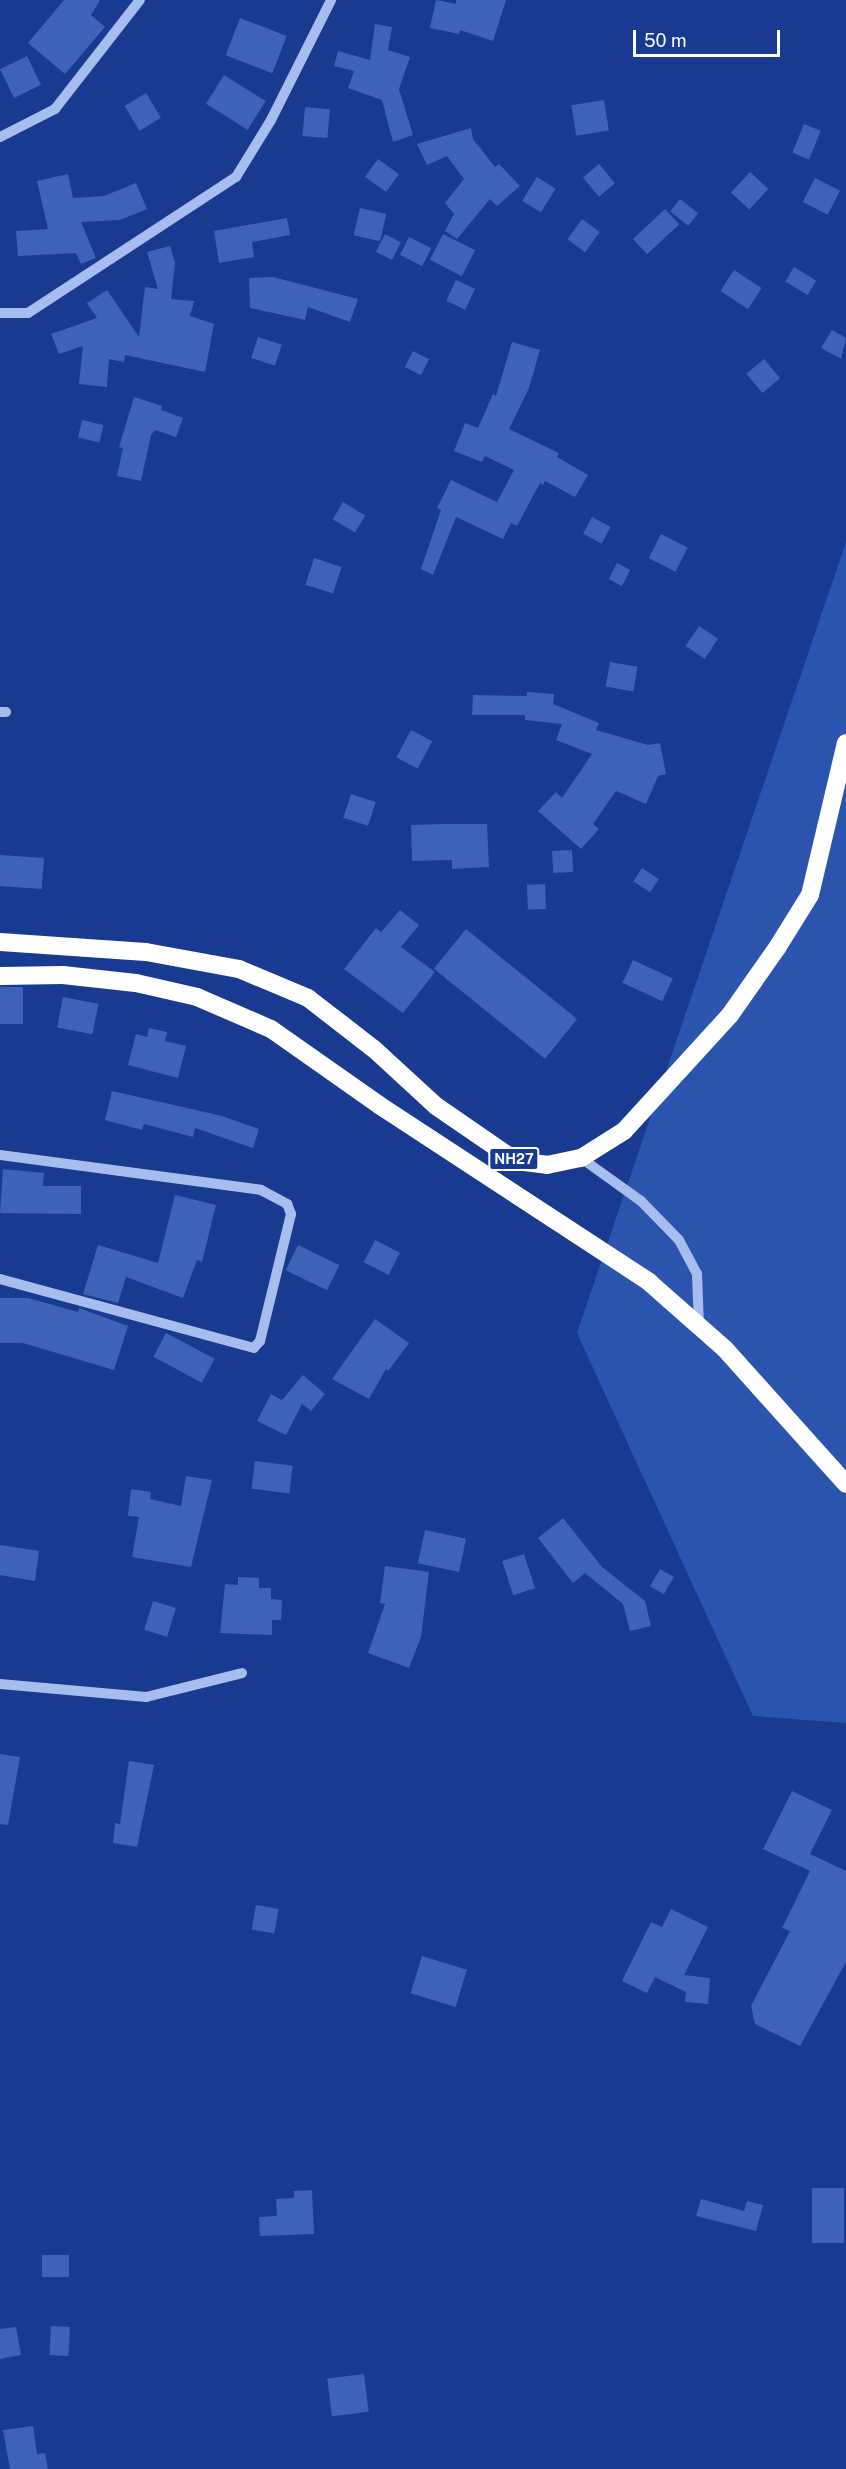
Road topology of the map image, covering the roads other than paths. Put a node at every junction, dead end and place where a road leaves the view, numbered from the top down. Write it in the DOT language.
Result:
graph roads {
  1 [pos="140,0"];
  2 [pos="331,0"];
  3 [pos="0,137"];
  4 [pos="0,314"];
  5 [pos="846,742"];
  6 [pos="0,942"];
  7 [pos="0,976"];
  8 [pos="0,1155"];
  9 [pos="581,1158"];
  10 [pos="0,1279"];
  11 [pos="699,1326"];
  12 [pos="846,1484"];
  13 [pos="242,1673"];
  14 [pos="0,1684"];
  1 -- 3 [label="street"];
  2 -- 4 [label="street"];
  5 -- 9 [label="highway, NH27"];
  6 -- 9 [label="highway, NH27"];
  7 -- 11 [label="highway, NH27"];
  8 -- 10 [label="street"];
  9 -- 11 [label="street"];
  11 -- 12 [label="highway, NH27"];
  13 -- 14 [label="street"];
}
